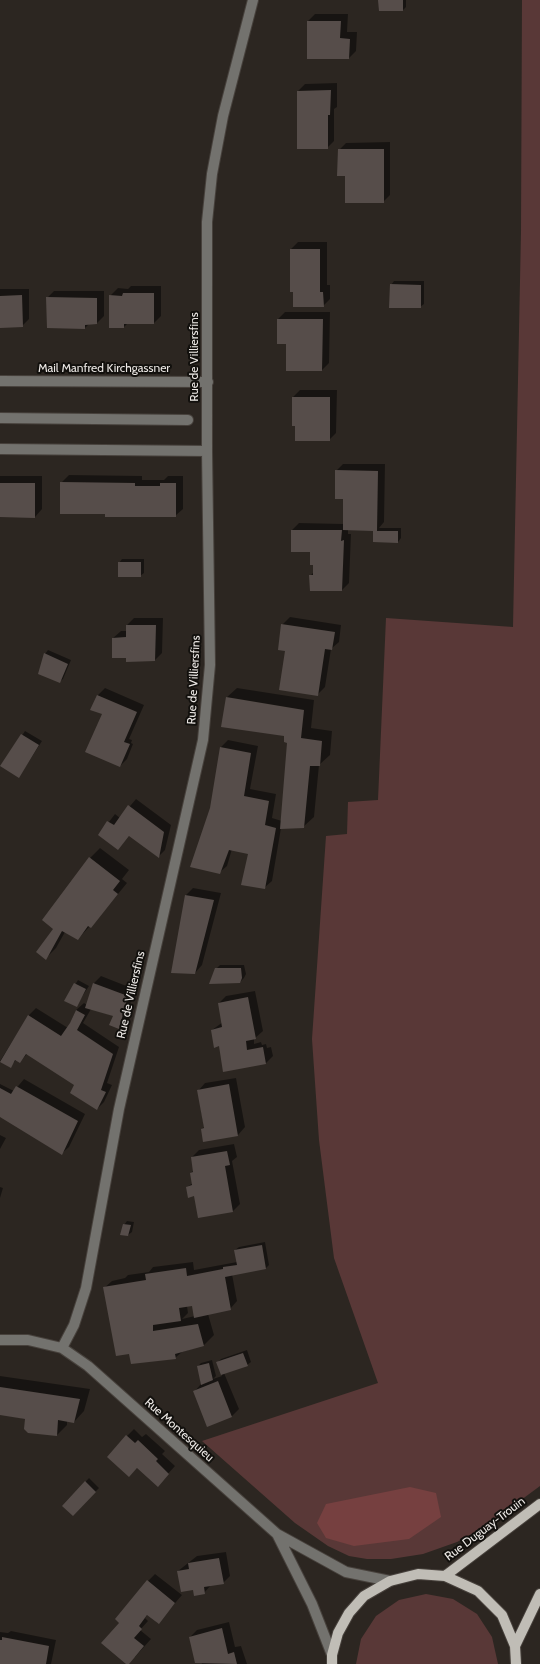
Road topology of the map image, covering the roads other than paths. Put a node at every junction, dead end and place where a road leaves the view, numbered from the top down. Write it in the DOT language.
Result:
graph roads {
  1 [pos="253,0"];
  2 [pos="0,381"];
  3 [pos="208,382"];
  4 [pos="0,418"];
  5 [pos="188,420"];
  6 [pos="0,449"];
  7 [pos="207,451"];
  8 [pos="0,1340"];
  9 [pos="62,1348"];
  10 [pos="540,1504"];
  11 [pos="277,1534"];
  12 [pos="445,1576"];
  13 [pos="390,1581"];
  14 [pos="540,1594"];
  15 [pos="515,1646"];
  16 [pos="332,1659"];
  17 [pos="516,1664"];
  1 -- 3 [label="street, Rue de Villiersfins"];
  2 -- 3 [label="street, Mail Manfred Kirchgassner"];
  3 -- 7 [label="street, Rue de Villiersfins"];
  4 -- 5 [label="street"];
  6 -- 7 [label="street"];
  7 -- 9 [label="street, Rue de Villiersfins"];
  8 -- 9 [label="street"];
  9 -- 11 [label="street, Rue Montesquieu"];
  10 -- 12 [label="main road, Rue Duguay-Trouin"];
  11 -- 13 [label="street, Rue Montesquieu"];
  11 -- 16 [label="street, Rue Montesquieu"];
  12 -- 13 [label="main road"];
  12 -- 15 [label="main road"];
  13 -- 16 [label="main road"];
  14 -- 15 [label="main road"];
  15 -- 17 [label="main road"];
}
